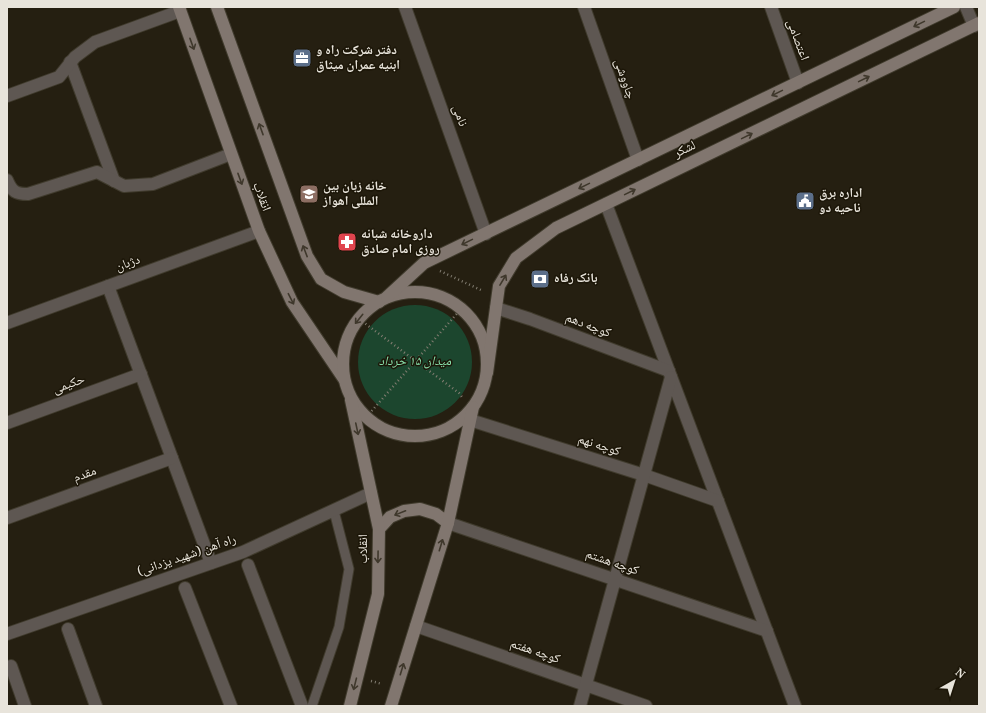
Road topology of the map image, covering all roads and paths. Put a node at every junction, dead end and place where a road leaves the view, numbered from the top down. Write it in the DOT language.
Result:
graph roads {
  1 [pos="217,7"];
  2 [pos="405,7"];
  3 [pos="584,7"];
  4 [pos="771,7"];
  5 [pos="954,7"];
  6 [pos="966,7"];
  7 [pos="180,9"];
  8 [pos="977,24"];
  9 [pos="70,62"];
  10 [pos="798,83"];
  11 [pos="7,96"];
  12 [pos="232,154"];
  13 [pos="638,160"];
  14 [pos="7,180"];
  15 [pos="114,181"];
  16 [pos="606,204"];
  17 [pos="259,231"];
  18 [pos="486,234"];
  19 [pos="424,263"];
  20 [pos="108,286"];
  21 [pos="383,300"];
  22 [pos="497,303"];
  23 [pos="461,309"];
  24 [pos="359,319"];
  25 [pos="7,323"];
  26 [pos="415,361"];
  27 [pos="487,373"];
  28 [pos="141,374"];
  29 [pos="670,374"];
  30 [pos="347,387"];
  31 [pos="463,398"];
  32 [pos="473,406"];
  33 [pos="367,417"];
  34 [pos="470,420"];
  35 [pos="7,423"];
  36 [pos="172,458"];
  37 [pos="644,475"];
  38 [pos="371,493"];
  39 [pos="718,501"];
  40 [pos="334,510"];
  41 [pos="7,518"];
  42 [pos="448,523"];
  43 [pos="379,528"];
  44 [pos="210,563"];
  45 [pos="248,565"];
  46 [pos="615,579"];
  47 [pos="185,588"];
  48 [pos="416,626"];
  49 [pos="68,629"];
  50 [pos="767,631"];
  51 [pos="7,634"];
  52 [pos="10,666"];
  53 [pos="586,684"];
  54 [pos="25,706"];
  55 [pos="96,706"];
  56 [pos="231,706"];
  57 [pos="302,706"];
  58 [pos="312,706"];
  59 [pos="350,706"];
  60 [pos="391,706"];
  61 [pos="580,706"];
  62 [pos="646,706"];
  63 [pos="795,706"];
  21 -- 1 [label="main road, انقلاب, one-way"];
  2 -- 18 [label="street, نامی"];
  3 -- 13 [label="street, چاووشی"];
  4 -- 10 [label="street, اعتصامی"];
  5 -- 10 [label="main road, لشکر, one-way"];
  6 -- 8 [label="street"];
  7 -- 9 [label="street"];
  7 -- 12 [label="main road, انقلاب, one-way"];
  16 -- 8 [label="main road, لشکر, one-way"];
  9 -- 11 [label="street"];
  9 -- 15 [label="street"];
  10 -- 13 [label="main road, لشکر, one-way"];
  12 -- 15 [label="street"];
  12 -- 17 [label="main road, انقلاب, one-way"];
  13 -- 18 [label="main road, لشکر, one-way"];
  14 -- 15 [label="street"];
  22 -- 16 [label="main road, لشکر, one-way"];
  16 -- 29 [label="street"];
  17 -- 20 [label="street, دژبان"];
  17 -- 30 [label="main road, انقلاب, one-way"];
  18 -- 19 [label="main road, لشکر, one-way"];
  19 -- 21 [label="main road, لشکر"];
  19 -- 22 [label="path"];
  20 -- 25 [label="street, دژبان"];
  20 -- 28 [label="street"];
  21 -- 23 [label="main road"];
  21 -- 24 [label="main road, لشکر"];
  22 -- 27 [label="main road, لشکر"];
  22 -- 29 [label="street, کوچه دهم"];
  23 -- 26 [label="path"];
  23 -- 27 [label="main road"];
  24 -- 26 [label="path"];
  24 -- 30 [label="main road, لشکر"];
  26 -- 31 [label="path"];
  26 -- 33 [label="path"];
  27 -- 32 [label="main road"];
  28 -- 35 [label="street, حکیمی"];
  28 -- 36 [label="street"];
  29 -- 37 [label="street"];
  29 -- 39 [label="street"];
  30 -- 33 [label="main road"];
  30 -- 38 [label="main road, انقلاب, one-way"];
  32 -- 33 [label="main road"];
  32 -- 34 [label="main road"];
  34 -- 37 [label="street, کوچه نهم"];
  34 -- 42 [label="main road"];
  36 -- 41 [label="street, مقدم"];
  36 -- 44 [label="street"];
  37 -- 39 [label="street, کوچه نهم"];
  37 -- 46 [label="street"];
  38 -- 40 [label="street, راه آهن (شهید یزدانی)"];
  38 -- 43 [label="main road, انقلاب"];
  39 -- 50 [label="street"];
  40 -- 44 [label="street, راه آهن (شهید یزدانی)"];
  40 -- 58 [label="lane"];
  42 -- 43 [label="main road, one-way"];
  42 -- 46 [label="street, کوچه هشتم"];
  48 -- 42 [label="main road, one-way"];
  43 -- 59 [label="main road, انقلاب, one-way"];
  44 -- 51 [label="street, راه آهن (شهید یزدانی)"];
  45 -- 57 [label="street"];
  46 -- 50 [label="street, کوچه هشتم"];
  46 -- 53 [label="street"];
  47 -- 56 [label="street"];
  48 -- 53 [label="street, کوچه هفتم"];
  60 -- 48 [label="main road, one-way"];
  49 -- 55 [label="street"];
  50 -- 63 [label="street"];
  52 -- 54 [label="street"];
  53 -- 61 [label="street"];
  53 -- 62 [label="street, کوچه هفتم"];
}
